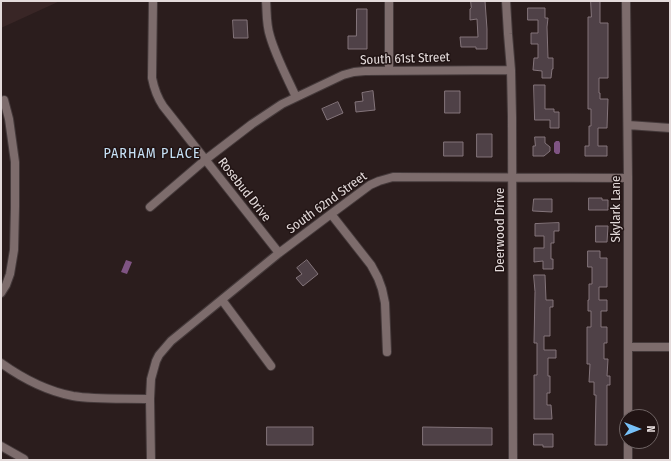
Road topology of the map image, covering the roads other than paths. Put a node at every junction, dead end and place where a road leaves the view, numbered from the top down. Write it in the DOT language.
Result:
graph roads {
  1 [pos="153,1"];
  2 [pos="266,1"];
  3 [pos="389,1"];
  4 [pos="506,1"];
  5 [pos="626,1"];
  6 [pos="389,70"];
  7 [pos="511,70"];
  8 [pos="296,97"];
  9 [pos="4,100"];
  10 [pos="628,126"];
  11 [pos="670,128"];
  12 [pos="205,160"];
  13 [pos="512,177"];
  14 [pos="628,178"];
  15 [pos="150,207"];
  16 [pos="330,214"];
  17 [pos="279,253"];
  18 [pos="1,293"];
  19 [pos="222,300"];
  20 [pos="628,347"];
  21 [pos="670,347"];
  22 [pos="387,352"];
  23 [pos="1,363"];
  24 [pos="271,366"];
  25 [pos="150,398"];
  26 [pos="628,409"];
  27 [pos="1,446"];
  28 [pos="628,449"];
  29 [pos="24,459"];
  30 [pos="151,460"];
  31 [pos="513,460"];
  32 [pos="628,460"];
  1 -- 12 [label="street, Rosebud Drive"];
  2 -- 8 [label="street"];
  3 -- 6 [label="street"];
  4 -- 7 [label="street, Deerwood Drive"];
  5 -- 10 [label="street, Skylark Lane"];
  6 -- 7 [label="street, South 61st Street"];
  6 -- 8 [label="street, South 61st Street"];
  7 -- 13 [label="street, Deerwood Drive"];
  8 -- 12 [label="street, South 61st Street"];
  9 -- 18 [label="street"];
  10 -- 11 [label="street"];
  10 -- 14 [label="street, Skylark Lane"];
  12 -- 15 [label="street, South 61st Street"];
  12 -- 17 [label="street, Rosebud Drive"];
  13 -- 14 [label="street, South 62nd Street"];
  13 -- 16 [label="street, South 62nd Street"];
  13 -- 31 [label="street, Deerwood Drive"];
  14 -- 20 [label="street, Skylark Lane"];
  16 -- 17 [label="street, South 62nd Street"];
  16 -- 22 [label="street"];
  17 -- 19 [label="street, South 62nd Street"];
  19 -- 24 [label="street"];
  19 -- 25 [label="street, South 62nd Street"];
  20 -- 21 [label="street"];
  20 -- 26 [label="street, Skylark Lane"];
  23 -- 25 [label="street"];
  25 -- 30 [label="street"];
  27 -- 29 [label="street"];
  28 -- 32 [label="street"];
}
